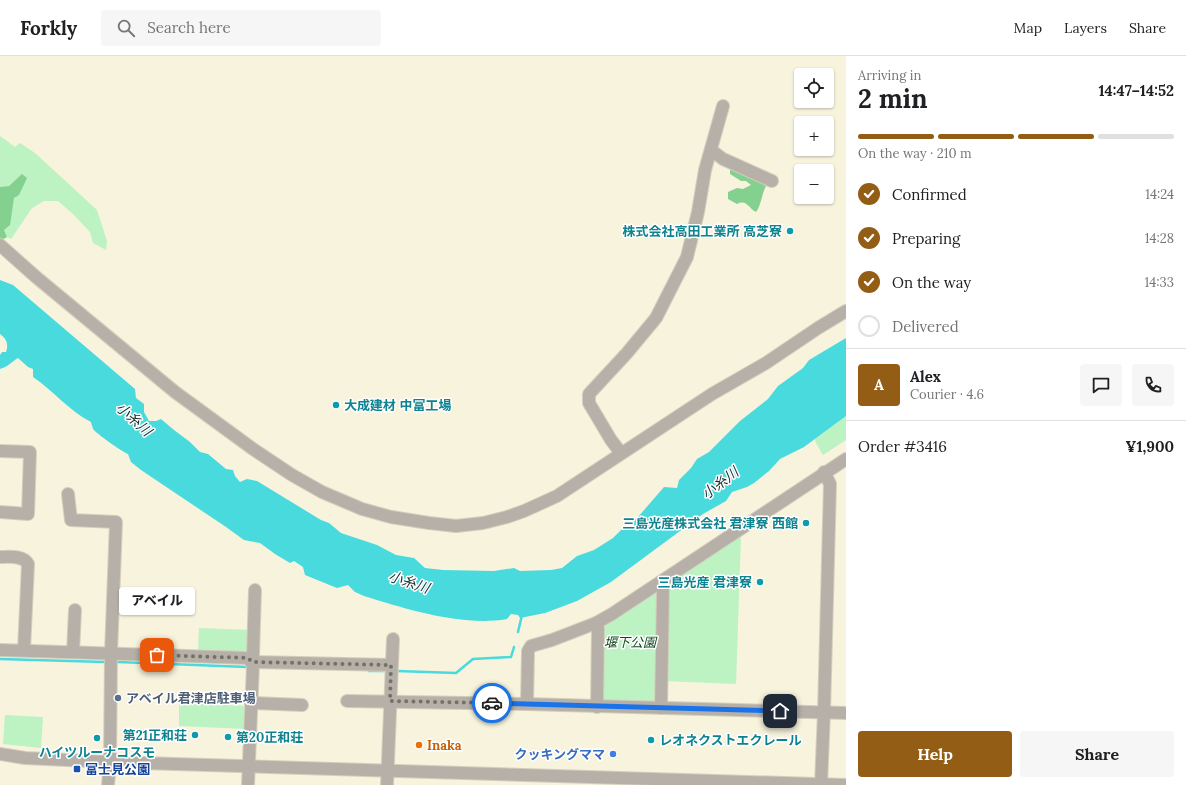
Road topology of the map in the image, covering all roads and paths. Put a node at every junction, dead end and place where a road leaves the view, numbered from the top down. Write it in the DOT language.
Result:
graph roads {
  1 [pos="724,106"];
  2 [pos="711,150"];
  3 [pos="772,180"];
  4 [pos="0,245"];
  5 [pos="846,311"];
  6 [pos="0,451"];
  7 [pos="621,453"];
  8 [pos="846,459"];
  9 [pos="824,472"];
  10 [pos="68,494"];
  11 [pos="0,512"];
  12 [pos="0,557"];
  13 [pos="661,582"];
  14 [pos="255,590"];
  15 [pos="74,610"];
  16 [pos="596,623"];
  17 [pos="392,640"];
  18 [pos="0,650"];
  19 [pos="24,650"];
  20 [pos="73,652"];
  21 [pos="111,653"];
  22 [pos="252,662"];
  23 [pos="391,665"];
  24 [pos="348,701"];
  25 [pos="390,701"];
  26 [pos="251,703"];
  27 [pos="302,704"];
  28 [pos="527,704"];
  29 [pos="597,707"];
  30 [pos="661,708"];
  31 [pos="824,712"];
  32 [pos="846,714"];
  33 [pos="0,754"];
  34 [pos="110,762"];
  35 [pos="249,766"];
  36 [pos="387,771"];
  37 [pos="108,785"];
  38 [pos="248,785"];
  39 [pos="387,785"];
  40 [pos="821,785"];
  41 [pos="846,785"];
  1 -- 2 [label="street"];
  2 -- 3 [label="street"];
  2 -- 7 [label="street"];
  4 -- 7 [label="street"];
  5 -- 7 [label="street"];
  6 -- 11 [label="street"];
  8 -- 9 [label="street"];
  9 -- 13 [label="street"];
  9 -- 31 [label="street"];
  10 -- 21 [label="street"];
  12 -- 19 [label="street"];
  13 -- 16 [label="street"];
  13 -- 30 [label="street"];
  14 -- 22 [label="street"];
  15 -- 20 [label="street"];
  16 -- 28 [label="street"];
  16 -- 29 [label="street"];
  17 -- 23 [label="street"];
  18 -- 19 [label="street"];
  19 -- 20 [label="street"];
  20 -- 21 [label="street"];
  21 -- 22 [label="street"];
  21 -- 34 [label="street"];
  22 -- 23 [label="street"];
  22 -- 26 [label="street"];
  23 -- 25 [label="street"];
  24 -- 25 [label="street"];
  25 -- 28 [label="street"];
  25 -- 36 [label="street"];
  26 -- 27 [label="street"];
  26 -- 35 [label="street"];
  28 -- 29 [label="street"];
  29 -- 30 [label="street"];
  30 -- 31 [label="street"];
  31 -- 32 [label="street"];
  31 -- 40 [label="street"];
  33 -- 34 [label="street"];
  34 -- 35 [label="street"];
  34 -- 37 [label="street"];
  35 -- 36 [label="street"];
  35 -- 38 [label="street"];
  36 -- 39 [label="street"];
  36 -- 40 [label="street"];
  40 -- 41 [label="street"];
}
